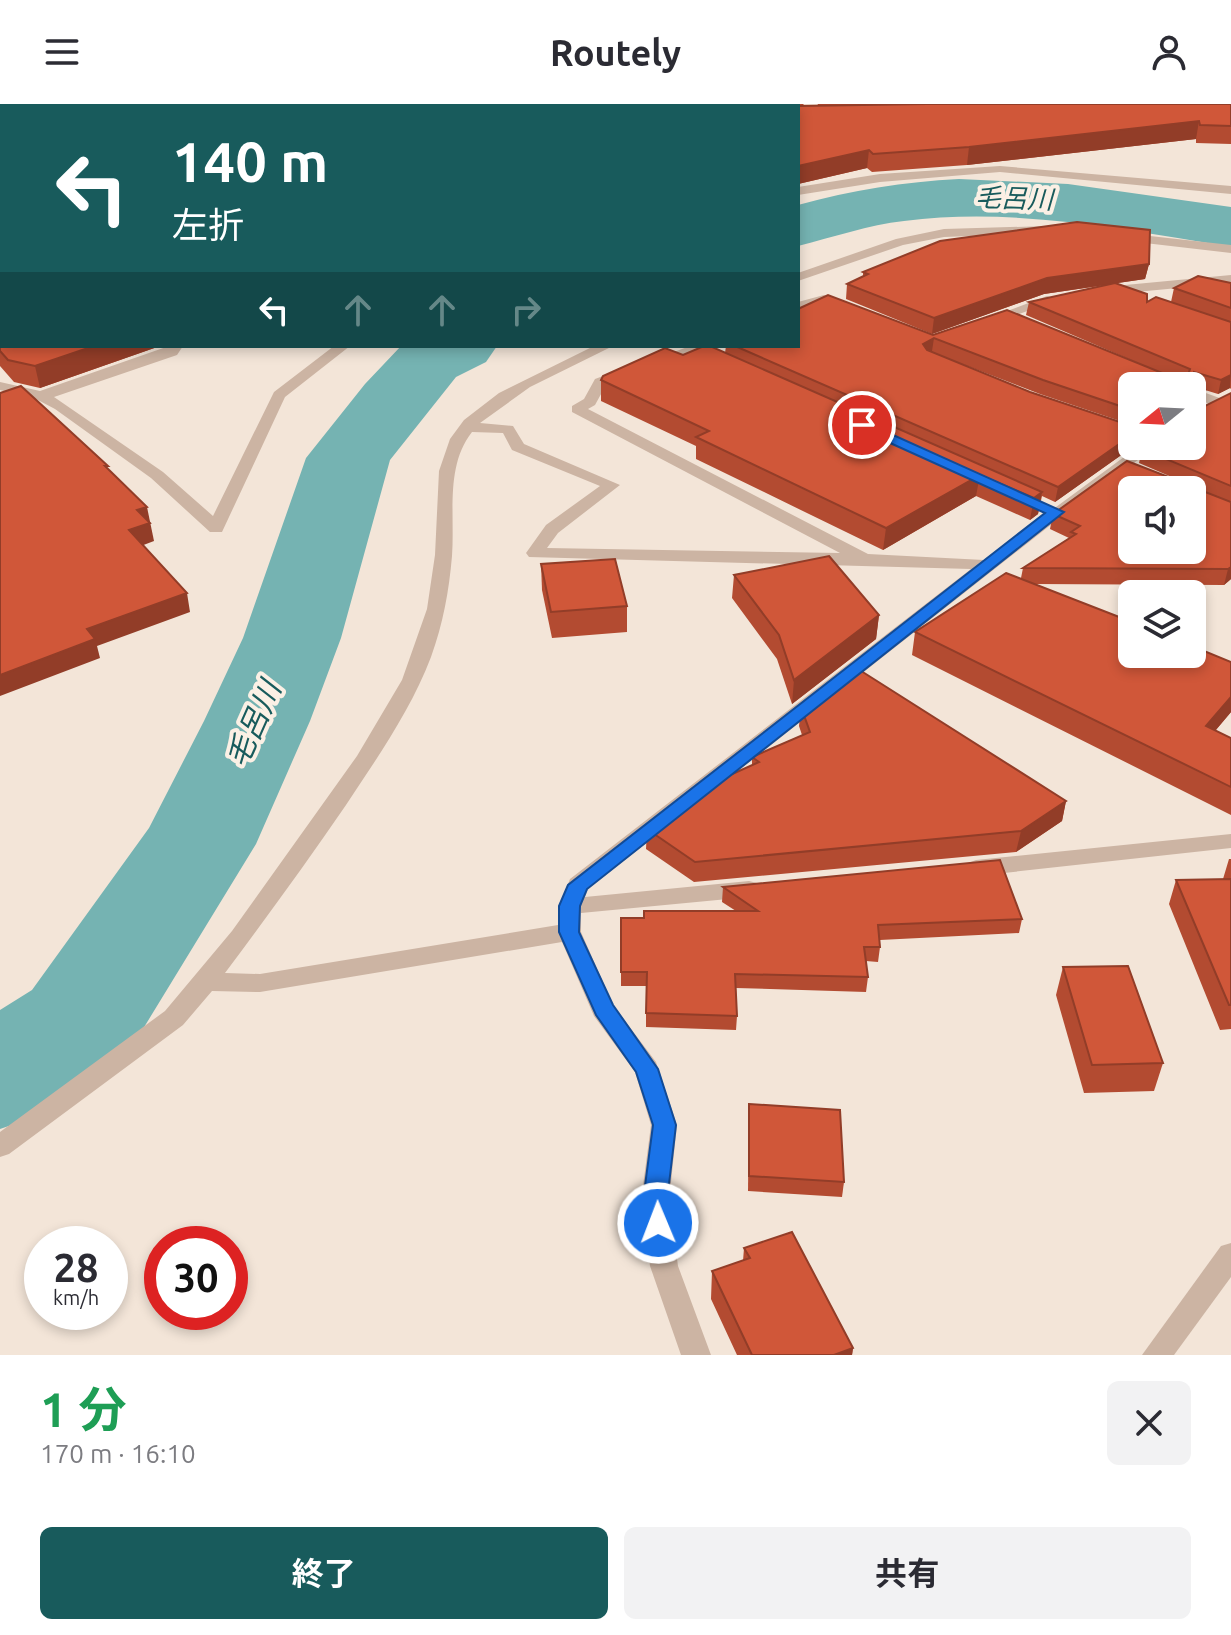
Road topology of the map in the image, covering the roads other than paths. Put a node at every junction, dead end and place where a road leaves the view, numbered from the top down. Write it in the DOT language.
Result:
graph roads {
  1 [pos="1231,190"];
  2 [pos="800,191"];
  3 [pos="1062,230"];
  4 [pos="1103,235"];
  5 [pos="1231,249"];
  6 [pos="800,276"];
  7 [pos="1231,279"];
  8 [pos="1113,289"];
  9 [pos="1143,300"];
  10 [pos="800,305"];
  11 [pos="851,310"];
  12 [pos="1005,315"];
  13 [pos="976,326"];
  14 [pos="1034,327"];
  15 [pos="175,348"];
  16 [pos="340,348"];
  17 [pos="602,348"];
  18 [pos="701,351"];
  19 [pos="3,389"];
  20 [pos="41,396"];
  21 [pos="1225,400"];
  22 [pos="1206,411"];
  23 [pos="468,427"];
  24 [pos="1131,460"];
  25 [pos="1123,466"];
  26 [pos="1147,475"];
  27 [pos="864,559"];
  28 [pos="988,565"];
  29 [pos="1231,841"];
  30 [pos="951,870"];
  31 [pos="768,888"];
  32 [pos="570,906"];
  33 [pos="569,932"];
  34 [pos="206,982"];
  35 [pos="0,1146"];
  36 [pos="1231,1255"];
  37 [pos="696,1355"];
  38 [pos="1157,1355"];
  1 -- 2 [label="street"];
  3 -- 6 [label="street"];
  4 -- 5 [label="street"];
  7 -- 8 [label="street"];
  8 -- 9 [label="street"];
  8 -- 12 [label="street"];
  10 -- 11 [label="street"];
  12 -- 13 [label="street"];
  12 -- 14 [label="street"];
  15 -- 20 [label="street"];
  16 -- 20 [label="street"];
  17 -- 23 [label="street"];
  18 -- 27 [label="street"];
  19 -- 20 [label="street"];
  21 -- 22 [label="street"];
  23 -- 27 [label="street"];
  23 -- 34 [label="street"];
  24 -- 25 [label="street"];
  25 -- 26 [label="street"];
  25 -- 28 [label="street"];
  27 -- 28 [label="street"];
  28 -- 32 [label="street"];
  29 -- 30 [label="street"];
  31 -- 32 [label="street"];
  32 -- 33 [label="street"];
  33 -- 34 [label="street"];
  33 -- 37 [label="street"];
  34 -- 35 [label="street"];
  36 -- 38 [label="street"];
}
